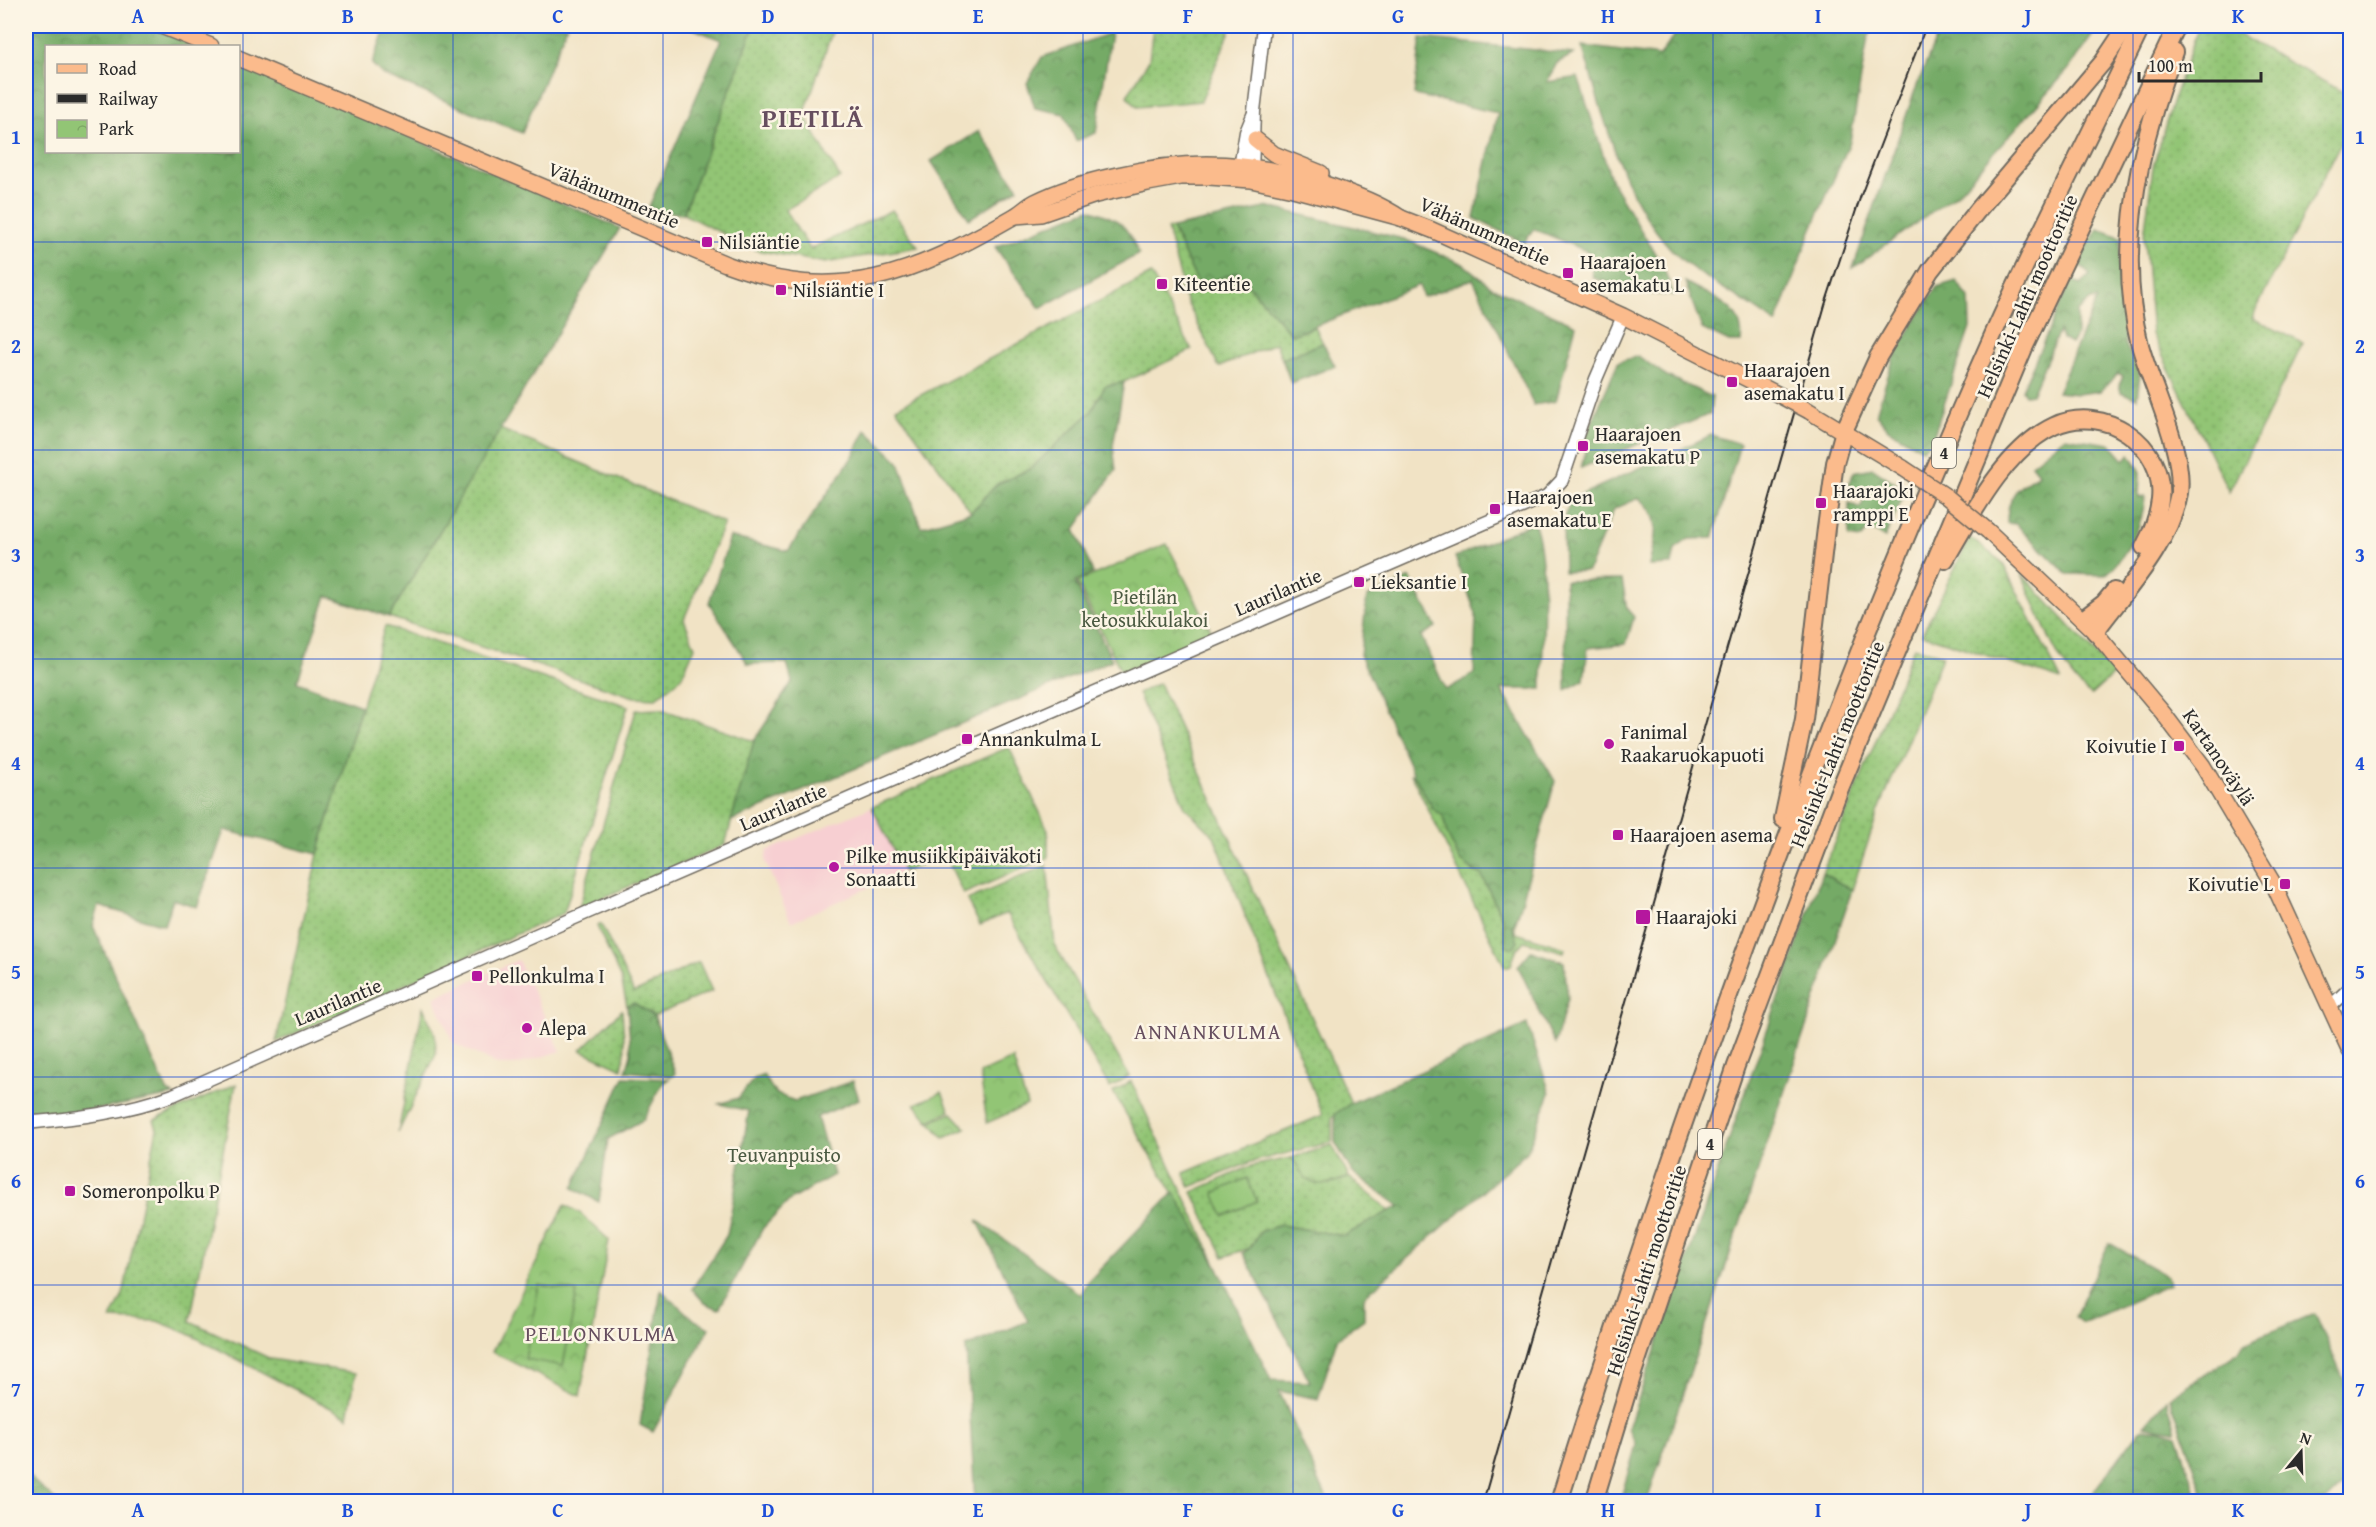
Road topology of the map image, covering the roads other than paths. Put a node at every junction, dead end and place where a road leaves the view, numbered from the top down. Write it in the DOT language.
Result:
graph roads {
  1 [pos="161,26"];
  2 [pos="1264,26"];
  3 [pos="2127,26"];
  4 [pos="2142,26"];
  5 [pos="2177,26"];
  6 [pos="2184,26"];
  7 [pos="208,45"];
  8 [pos="240,59"];
  9 [pos="1254,111"];
  10 [pos="1256,139"];
  11 [pos="1246,172"];
  12 [pos="1384,207"];
  13 [pos="1401,218"];
  14 [pos="1623,316"];
  15 [pos="1844,431"];
  16 [pos="1988,531"];
  17 [pos="2083,619"];
  18 [pos="2095,632"];
  19 [pos="1888,674"];
  20 [pos="1766,890"];
  21 [pos="2350,988"];
  22 [pos="2330,1007"];
  23 [pos="2350,1051"];
  24 [pos="26,1123"];
  25 [pos="1560,1502"];
  26 [pos="1594,1502"];
  1 -- 7 [label="main road"];
  2 -- 9 [label="street"];
  3 -- 15 [label="highway"];
  4 -- 20 [label="highway, Helsinki-Lahti moottoritie / 4"];
  5 -- 19 [label="highway, Helsinki-Lahti moottoritie / 4"];
  6 -- 18 [label="highway"];
  8 -- 11 [label="main road, Vähänummentie"];
  9 -- 10 [label="street"];
  9 -- 11 [label="street"];
  10 -- 11 [label="street"];
  10 -- 12 [label="main road"];
  11 -- 12 [label="main road, Vähänummentie"];
  11 -- 13 [label="main road, Vähänummentie"];
  12 -- 13 [label="main road, Vähänummentie"];
  13 -- 14 [label="main road, Vähänummentie"];
  14 -- 15 [label="main road, Vähänummentie, bridge"];
  14 -- 24 [label="street, Laurilantie"];
  15 -- 16 [label="main road, Vähänummentie, bridge"];
  15 -- 20 [label="highway"];
  16 -- 17 [label="main road, Kartanoväylä"];
  17 -- 18 [label="main road, Kartanoväylä"];
  17 -- 19 [label="highway"];
  18 -- 22 [label="main road, Kartanoväylä"];
  19 -- 26 [label="highway, Helsinki-Lahti moottoritie / 4"];
  20 -- 25 [label="highway, Helsinki-Lahti moottoritie / 4"];
  21 -- 22 [label="street"];
  22 -- 23 [label="main road, Kartanoväylä"];
}
